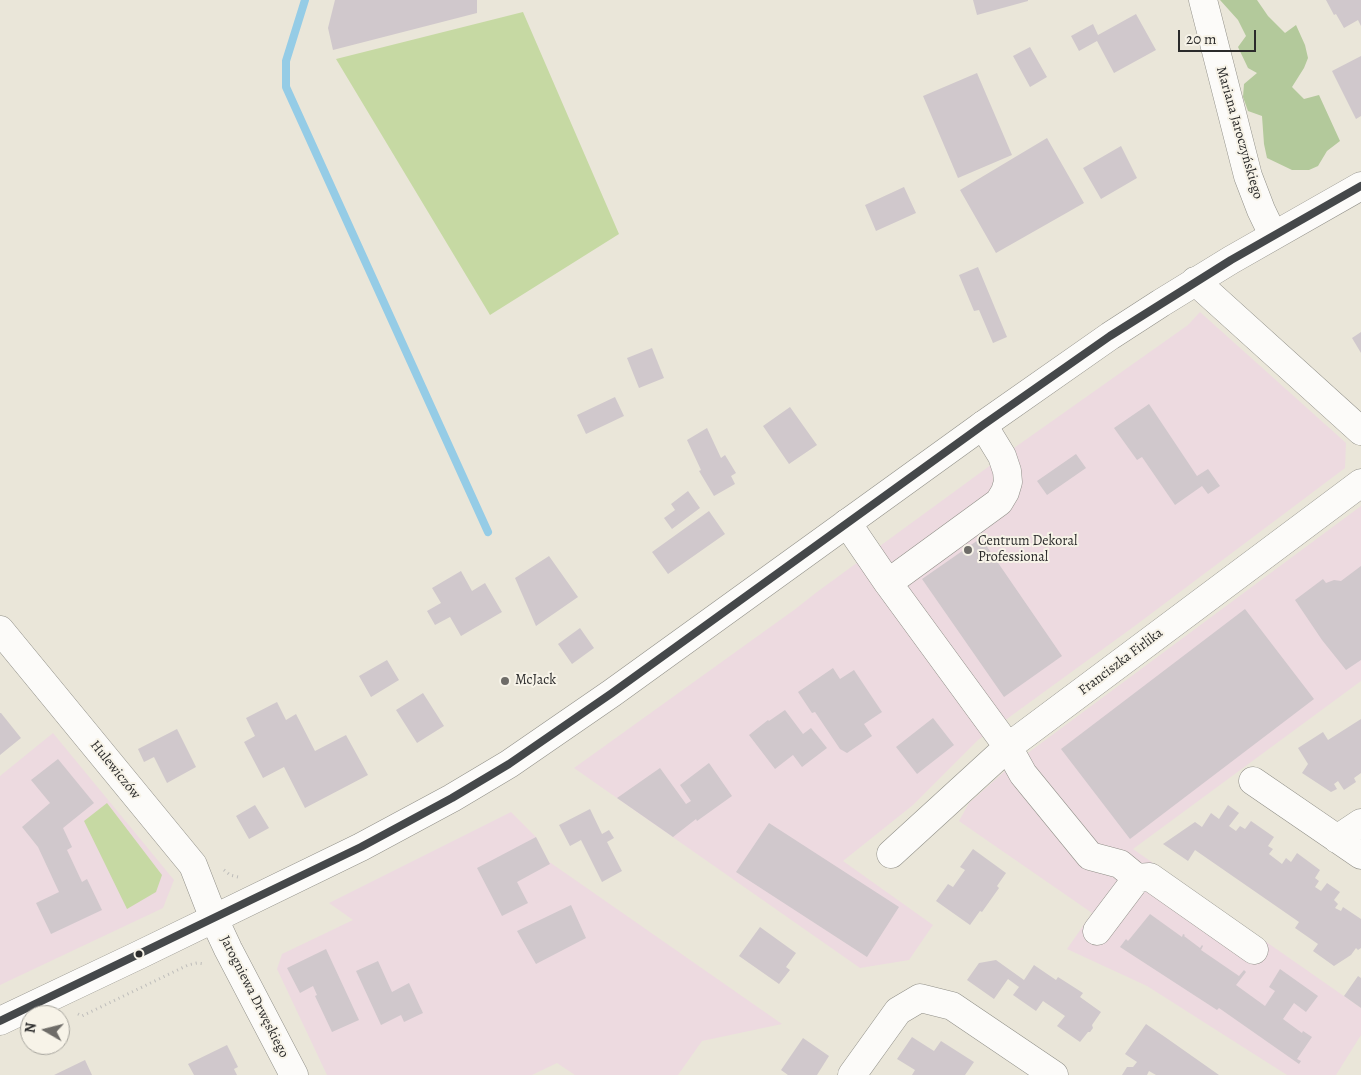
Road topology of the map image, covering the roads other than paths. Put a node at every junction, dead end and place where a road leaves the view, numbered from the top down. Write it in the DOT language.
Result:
graph roads {
  1 [pos="1203,0"];
  2 [pos="1361,186"];
  3 [pos="1273,235"];
  4 [pos="1195,281"];
  5 [pos="983,425"];
  6 [pos="1361,431"];
  7 [pos="1361,483"];
  8 [pos="847,523"];
  9 [pos="888,583"];
  10 [pos="0,630"];
  11 [pos="1008,747"];
  12 [pos="1253,781"];
  13 [pos="1361,823"];
  14 [pos="1337,839"];
  15 [pos="891,854"];
  16 [pos="1361,855"];
  17 [pos="1137,878"];
  18 [pos="214,919"];
  19 [pos="1097,931"];
  20 [pos="1254,950"];
  21 [pos="0,1021"];
  22 [pos="294,1075"];
  23 [pos="852,1075"];
  24 [pos="1054,1075"];
  1 -- 3 [label="main road, Mariana Jaroczyńskiego"];
  2 -- 3 [label="main road"];
  3 -- 4 [label="main road"];
  4 -- 5 [label="main road"];
  4 -- 6 [label="main road"];
  5 -- 8 [label="main road"];
  5 -- 9 [label="main road"];
  7 -- 11 [label="main road, Franciszka Firlika"];
  8 -- 9 [label="main road"];
  8 -- 18 [label="main road"];
  9 -- 11 [label="main road"];
  10 -- 18 [label="main road, Hulewiczów"];
  11 -- 15 [label="main road, Franciszka Firlika"];
  11 -- 17 [label="main road"];
  12 -- 14 [label="main road"];
  13 -- 14 [label="main road"];
  14 -- 16 [label="main road"];
  17 -- 19 [label="main road"];
  17 -- 20 [label="main road"];
  18 -- 21 [label="main road"];
  18 -- 22 [label="main road, Jarogniewa Drwęskiego"];
  23 -- 24 [label="main road"];
}
